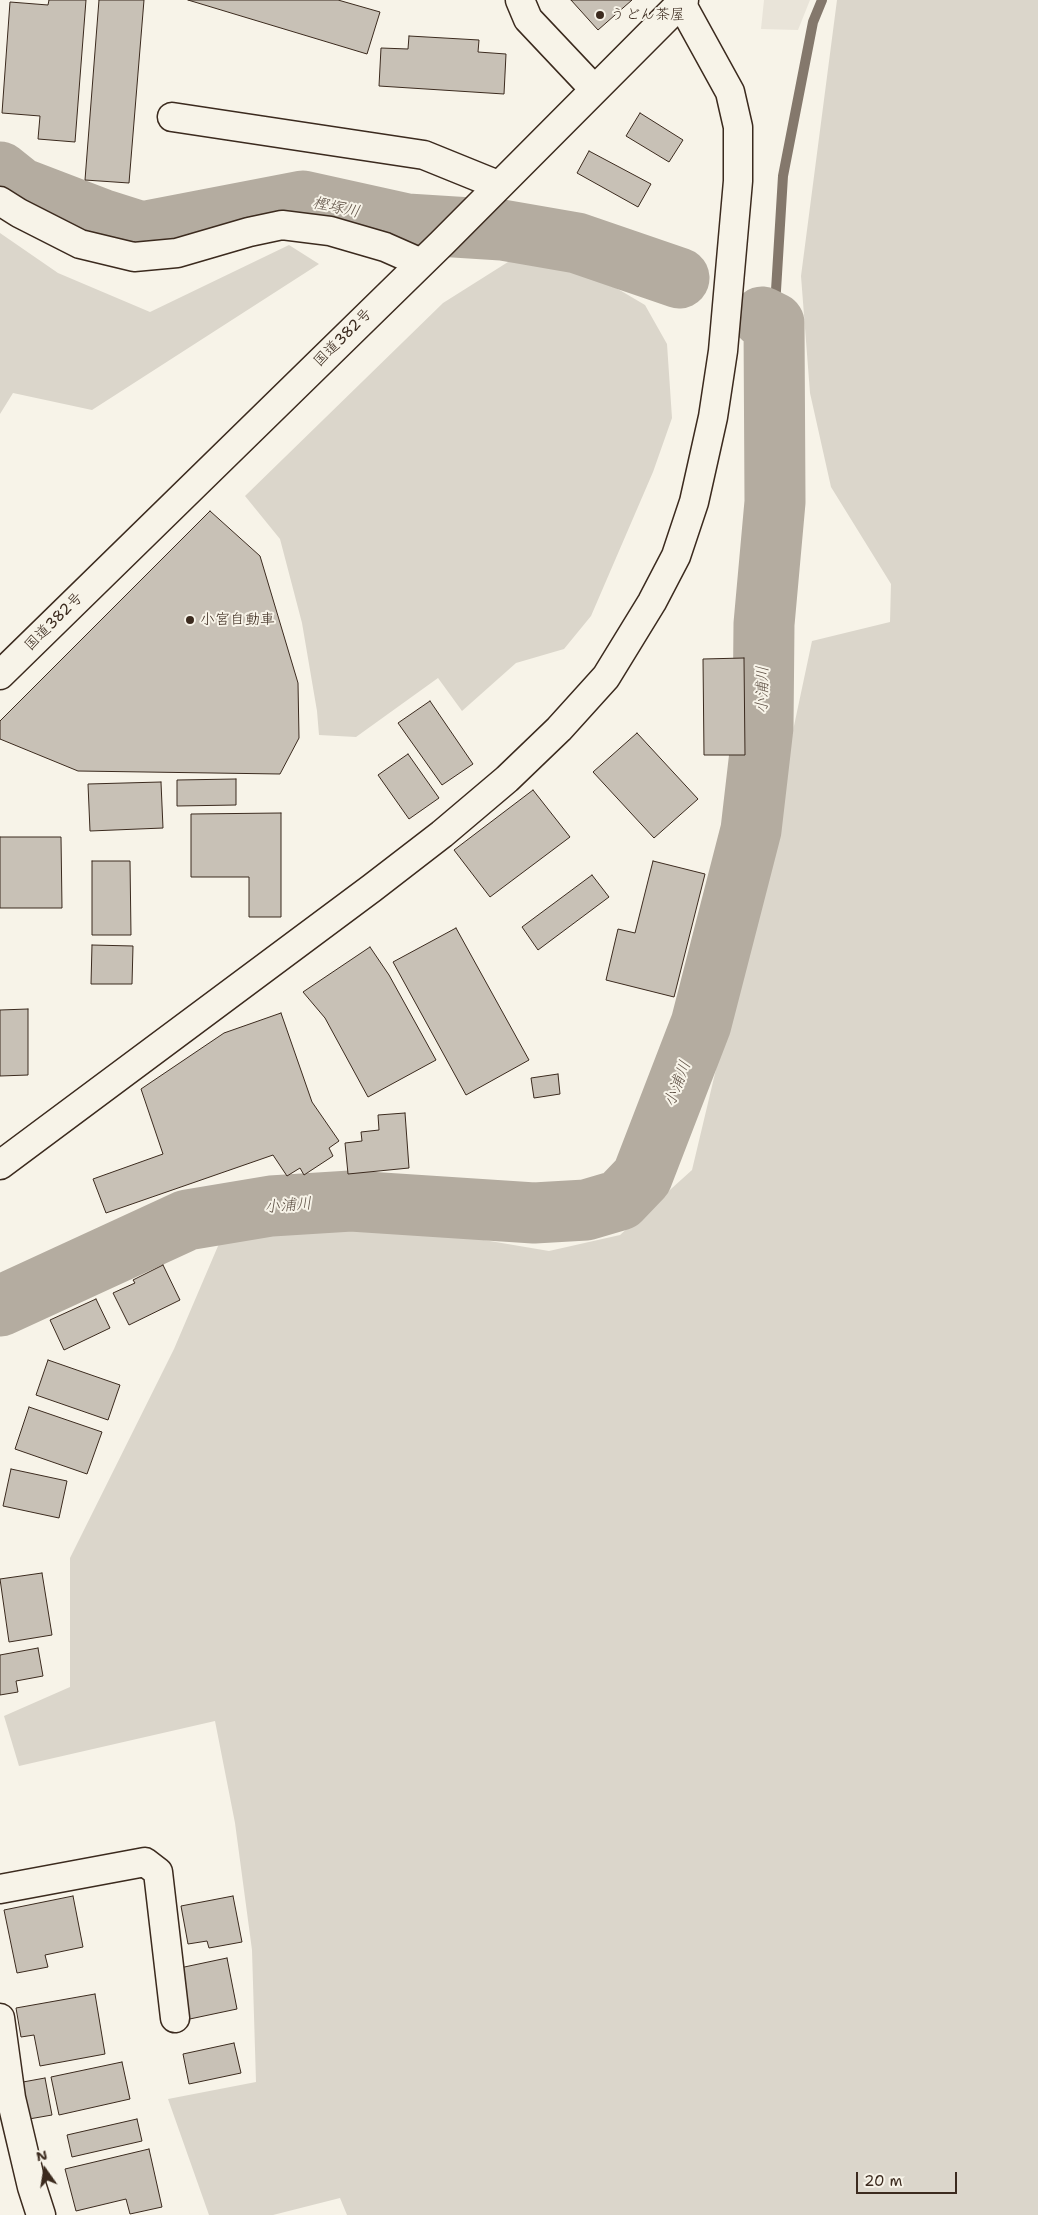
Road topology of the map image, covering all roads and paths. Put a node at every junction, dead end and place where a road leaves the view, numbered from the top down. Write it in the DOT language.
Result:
graph roads {
  1 [pos="520,0"];
  2 [pos="683,2"];
  3 [pos="594,89"];
  4 [pos="172,117"];
  5 [pos="491,192"];
  6 [pos="0,201"];
  7 [pos="419,262"];
  8 [pos="0,675"];
  9 [pos="0,1165"];
  10 [pos="0,1889"];
  11 [pos="0,2018"];
  12 [pos="175,2018"];
  13 [pos="41,2215"];
  1 -- 3 [label="main road"];
  2 -- 3 [label="main road, 国道382号"];
  2 -- 9 [label="main road"];
  3 -- 5 [label="main road, 国道382号"];
  4 -- 5 [label="main road"];
  5 -- 7 [label="main road, 国道382号"];
  6 -- 7 [label="main road"];
  7 -- 8 [label="main road, 国道382号"];
  10 -- 12 [label="main road"];
  11 -- 13 [label="main road"];
}
